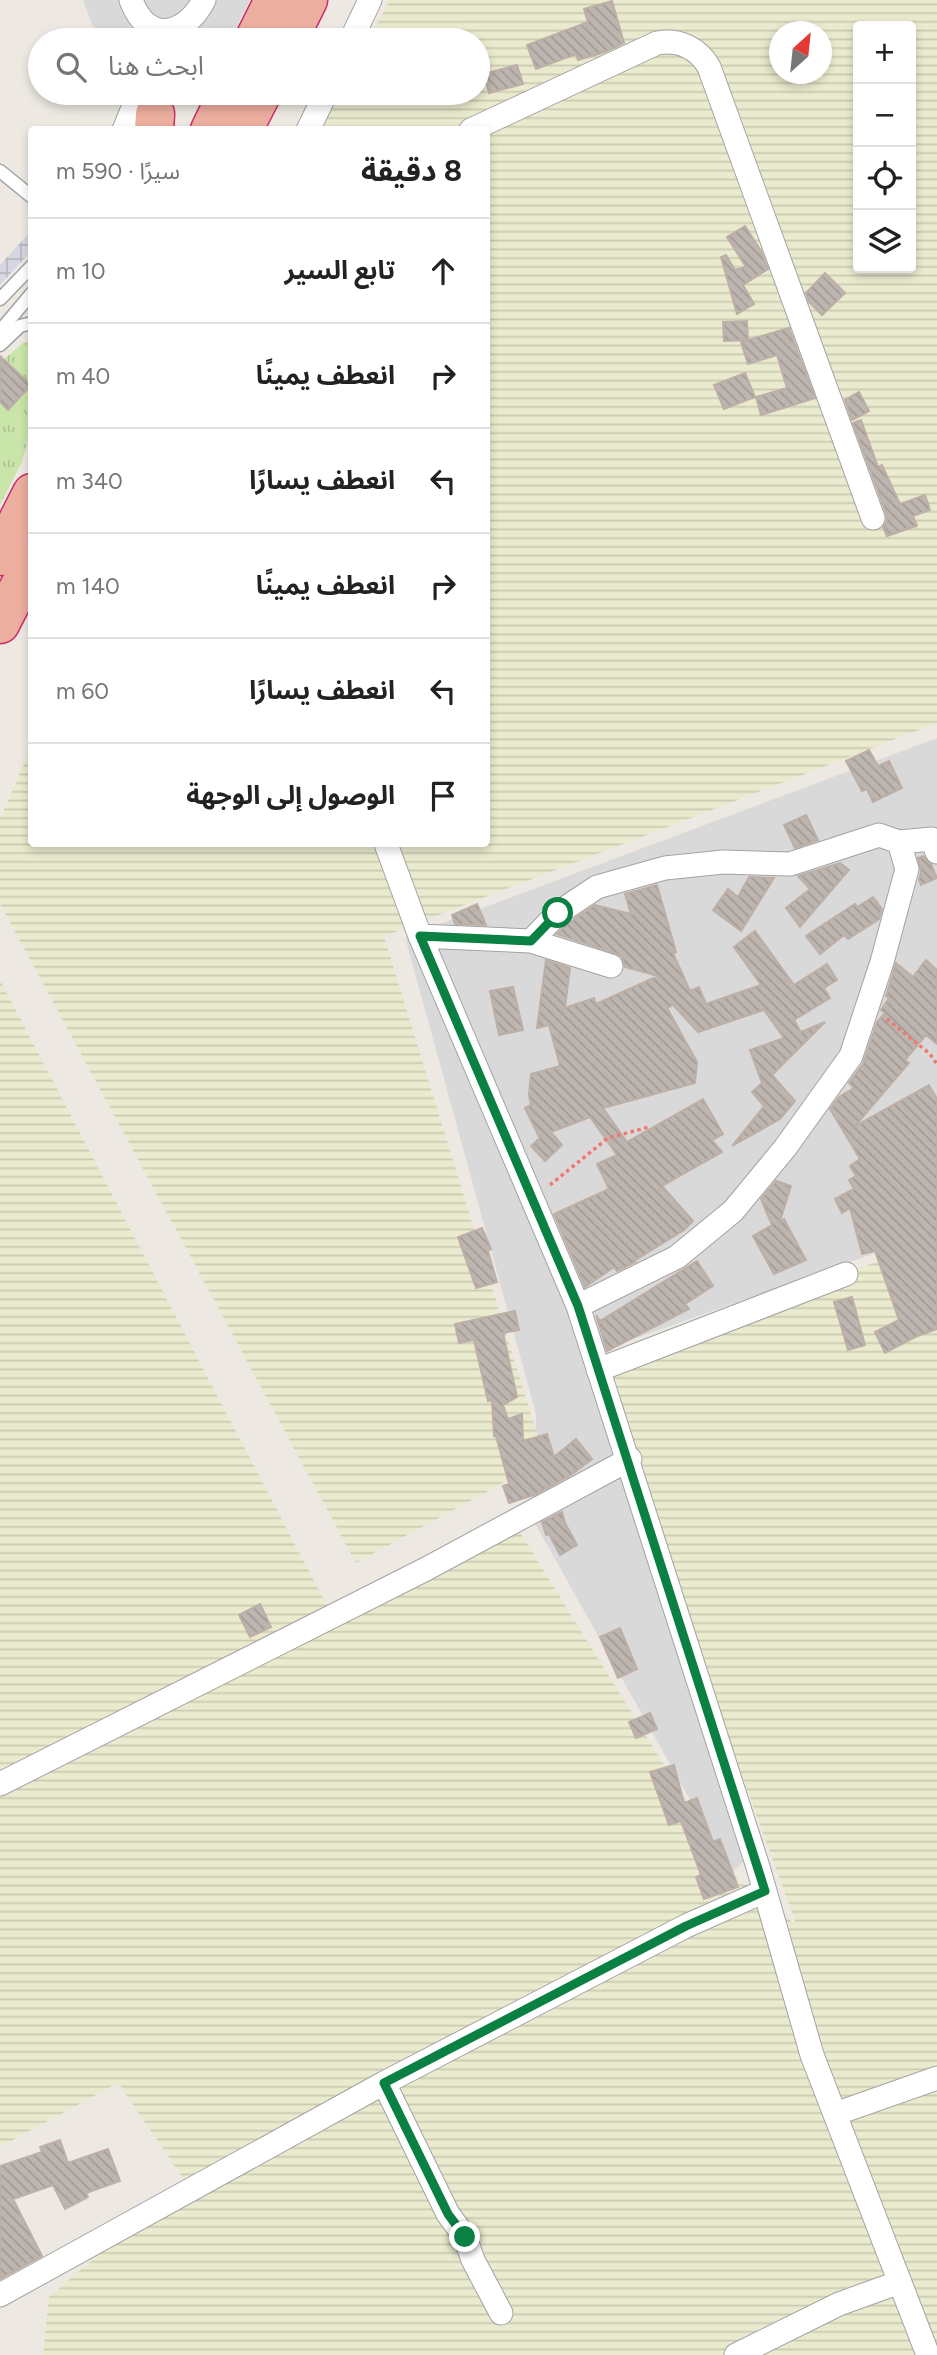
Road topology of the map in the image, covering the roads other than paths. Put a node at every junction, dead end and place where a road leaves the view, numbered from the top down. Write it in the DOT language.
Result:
graph roads {
  1 [pos="131,0"];
  2 [pos="204,0"];
  3 [pos="274,0"];
  4 [pos="308,0"];
  5 [pos="370,0"];
  6 [pos="154,28"];
  7 [pos="176,28"];
  8 [pos="260,28"];
  9 [pos="294,28"];
  10 [pos="357,28"];
  11 [pos="222,105"];
  12 [pos="256,105"];
  13 [pos="320,105"];
  14 [pos="212,126"];
  15 [pos="245,126"];
  16 [pos="310,126"];
  17 [pos="480,126"];
  18 [pos="0,171"];
  19 [pos="28,194"];
  20 [pos="28,270"];
  21 [pos="28,298"];
  22 [pos="0,299"];
  23 [pos="28,324"];
  24 [pos="0,331"];
  25 [pos="0,345"];
  26 [pos="28,502"];
  27 [pos="873,519"];
  28 [pos="0,556"];
  29 [pos="28,570"];
  30 [pos="0,624"];
  31 [pos="898,842"];
  32 [pos="387,847"];
  33 [pos="937,852"];
  34 [pos="420,936"];
  35 [pos="531,941"];
  36 [pos="611,966"];
  37 [pos="846,1274"];
  38 [pos="578,1306"];
  39 [pos="598,1370"];
  40 [pos="628,1459"];
  41 [pos="0,1784"];
  42 [pos="765,1891"];
  43 [pos="937,2078"];
  44 [pos="384,2083"];
  45 [pos="835,2114"];
  46 [pos="900,2282"];
  47 [pos="0,2294"];
  48 [pos="501,2314"];
  49 [pos="736,2355"];
  50 [pos="928,2355"];
  1 -- 6 [label="street"];
  2 -- 7 [label="street"];
  3 -- 8 [label="highway"];
  4 -- 9 [label="highway"];
  5 -- 10 [label="street"];
  11 -- 14 [label="highway"];
  12 -- 15 [label="highway"];
  13 -- 16 [label="street"];
  17 -- 27 [label="street"];
  18 -- 19 [label="lane"];
  20 -- 22 [label="lane"];
  21 -- 24 [label="lane"];
  23 -- 25 [label="lane"];
  26 -- 28 [label="highway"];
  29 -- 30 [label="highway"];
  31 -- 33 [label="street"];
  31 -- 35 [label="street"];
  31 -- 38 [label="street"];
  32 -- 34 [label="street"];
  34 -- 35 [label="street"];
  34 -- 38 [label="street"];
  35 -- 36 [label="street"];
  37 -- 39 [label="street"];
  38 -- 39 [label="street"];
  39 -- 40 [label="street"];
  40 -- 41 [label="street"];
  40 -- 42 [label="street"];
  42 -- 44 [label="street"];
  42 -- 45 [label="street"];
  43 -- 45 [label="street"];
  44 -- 47 [label="street"];
  44 -- 48 [label="street"];
  45 -- 46 [label="street"];
  46 -- 49 [label="street"];
  46 -- 50 [label="street"];
}
